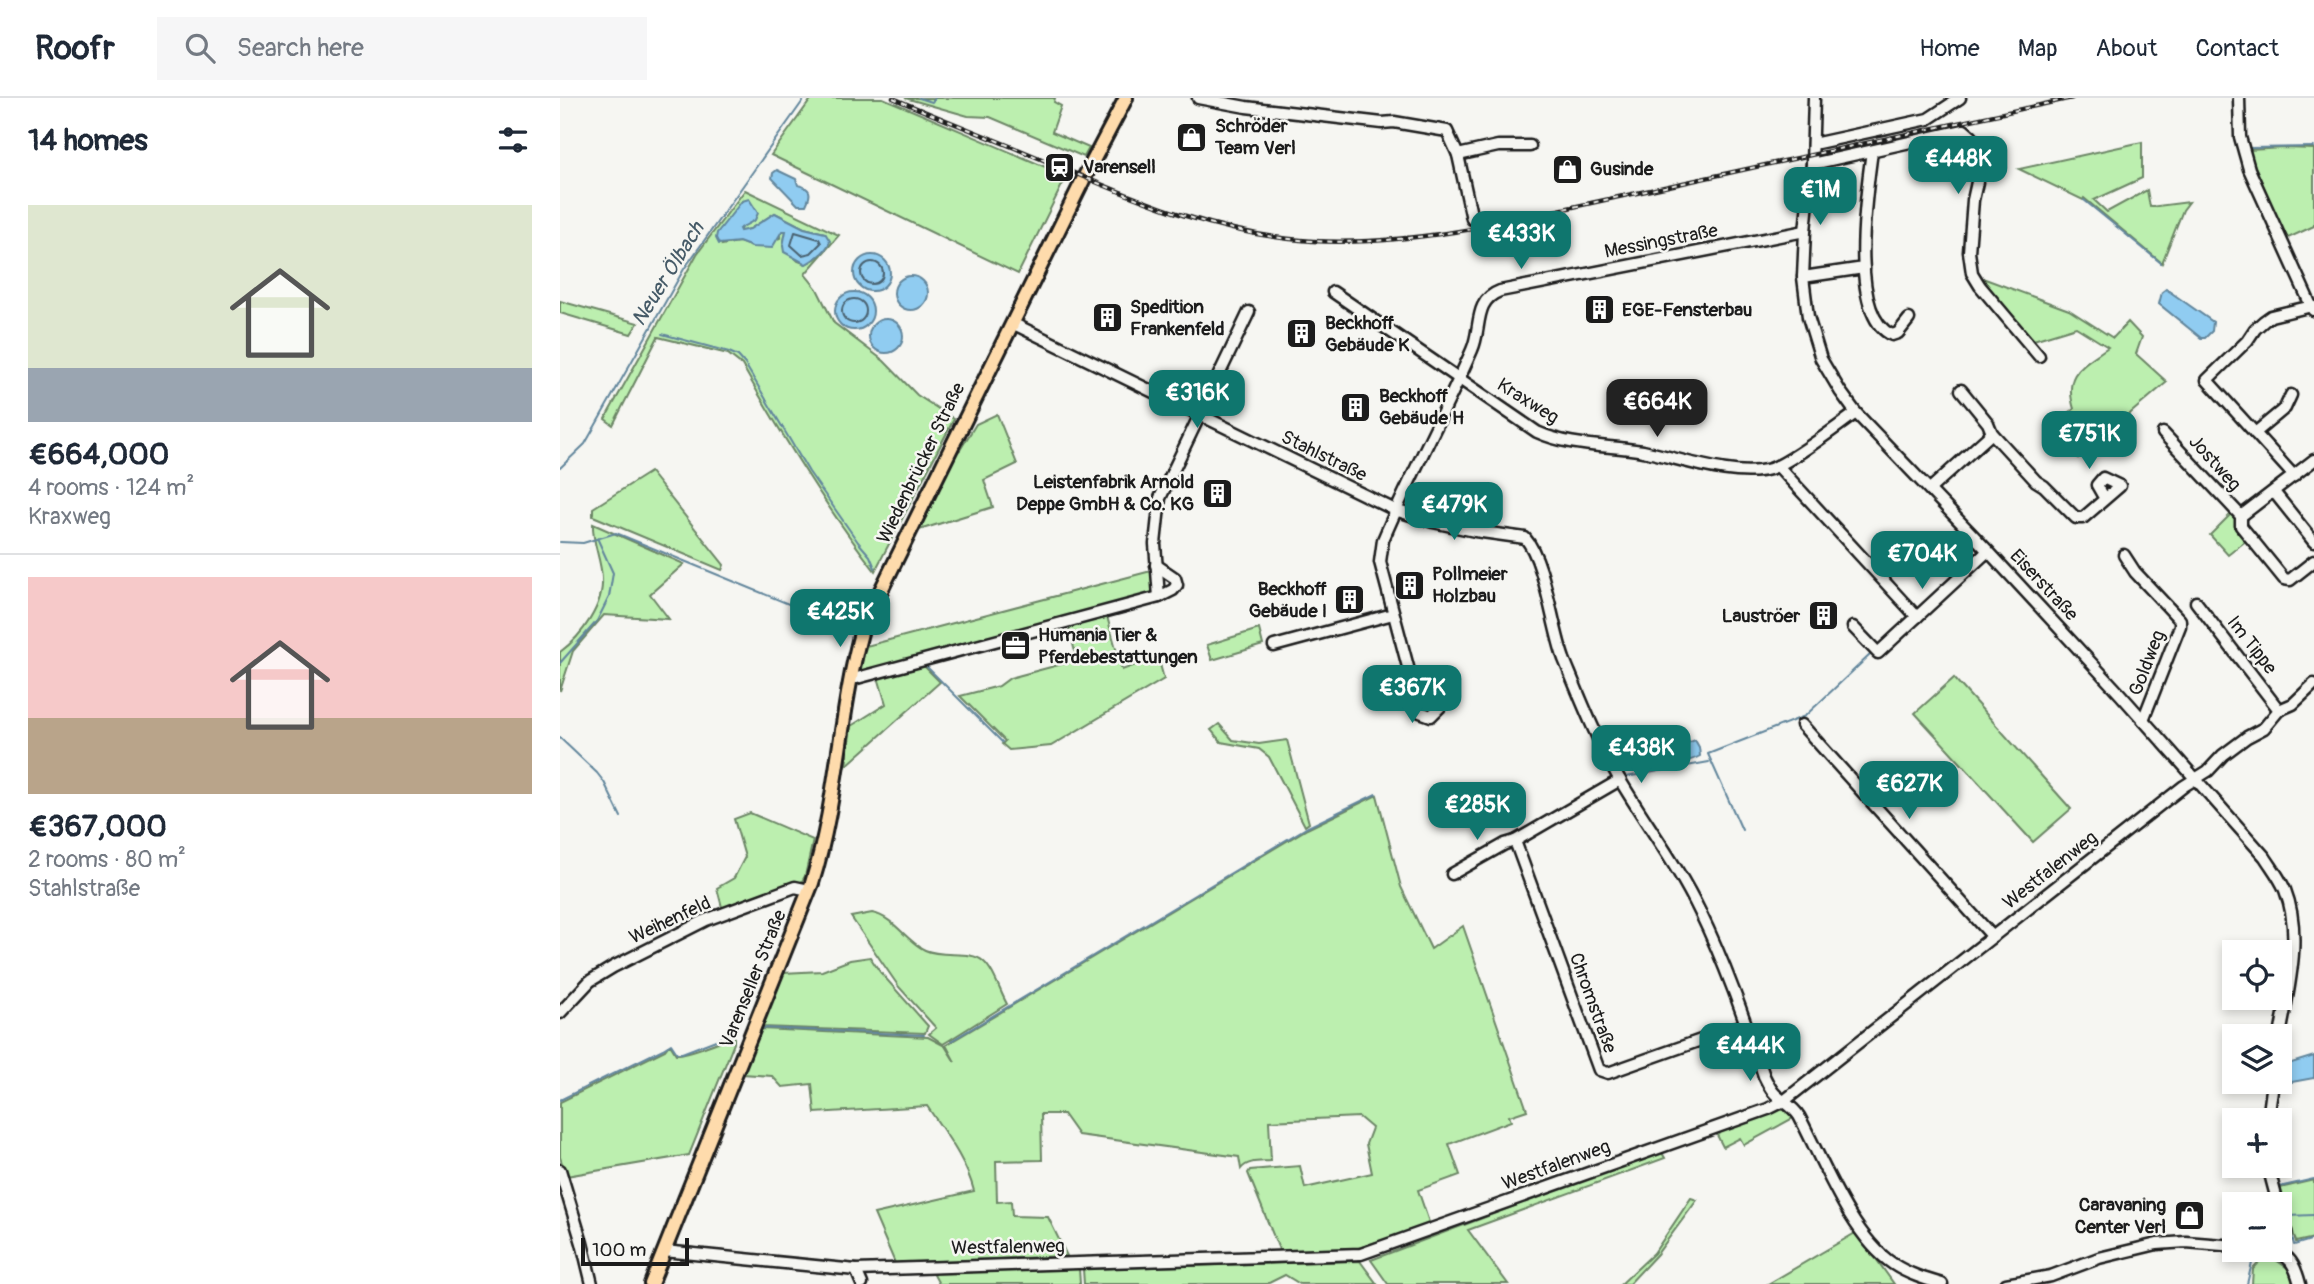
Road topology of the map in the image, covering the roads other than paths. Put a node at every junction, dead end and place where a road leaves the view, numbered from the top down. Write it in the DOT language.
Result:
graph roads {
  1 [pos="1126,98"];
  2 [pos="1198,98"];
  3 [pos="1814,98"];
  4 [pos="1960,98"];
  5 [pos="2239,98"];
  6 [pos="1813,144"];
  7 [pos="1530,146"];
  8 [pos="1872,151"];
  9 [pos="1458,155"];
  10 [pos="1812,164"];
  11 [pos="1472,219"];
  12 [pos="1805,231"];
  13 [pos="1864,268"];
  14 [pos="1803,277"];
  15 [pos="1333,292"];
  16 [pos="2313,309"];
  17 [pos="1249,312"];
  18 [pos="1909,319"];
  19 [pos="1012,323"];
  20 [pos="2039,356"];
  21 [pos="1460,378"];
  22 [pos="1961,390"];
  23 [pos="2291,395"];
  24 [pos="1856,413"];
  25 [pos="1200,415"];
  26 [pos="1992,433"];
  27 [pos="2163,433"];
  28 [pos="2255,433"];
  29 [pos="2314,460"];
  30 [pos="1778,466"];
  31 [pos="2294,476"];
  32 [pos="1930,489"];
  33 [pos="2274,492"];
  34 [pos="2105,499"];
  35 [pos="1395,510"];
  36 [pos="2241,516"];
  37 [pos="2314,542"];
  38 [pos="1988,551"];
  39 [pos="2124,555"];
  40 [pos="2314,561"];
  41 [pos="1156,565"];
  42 [pos="1159,597"];
  43 [pos="2196,602"];
  44 [pos="1393,614"];
  45 [pos="1917,617"];
  46 [pos="1853,627"];
  47 [pos="1274,646"];
  48 [pos="851,677"];
  49 [pos="1410,680"];
  50 [pos="2314,684"];
  51 [pos="2279,710"];
  52 [pos="2143,720"];
  53 [pos="1802,725"];
  54 [pos="2196,778"];
  55 [pos="1620,780"];
  56 [pos="1515,841"];
  57 [pos="1451,874"];
  58 [pos="809,890"];
  59 [pos="1993,937"];
  60 [pos="560,1013"];
  61 [pos="1746,1024"];
  62 [pos="2282,1024"];
  63 [pos="1784,1101"];
  64 [pos="560,1170"];
  65 [pos="2222,1245"];
  66 [pos="664,1251"];
  67 [pos="2291,1262"];
  68 [pos="856,1270"];
  69 [pos="592,1284"];
  70 [pos="651,1284"];
  71 [pos="862,1284"];
  72 [pos="1942,1284"];
  73 [pos="2006,1284"];
  74 [pos="2300,1284"];
  1 -- 19 [label="main road, Wiedenbrücker Straße"];
  2 -- 9 [label="street"];
  3 -- 6 [label="street, Eiserstraße"];
  4 -- 6 [label="street"];
  5 -- 16 [label="street"];
  6 -- 10 [label="street, Eiserstraße"];
  7 -- 9 [label="street"];
  8 -- 10 [label="street"];
  8 -- 13 [label="street"];
  8 -- 20 [label="street"];
  9 -- 11 [label="street"];
  10 -- 12 [label="street, Eiserstraße"];
  12 -- 14 [label="street, Eiserstraße"];
  12 -- 21 [label="street, Messingstraße"];
  13 -- 14 [label="street"];
  13 -- 18 [label="street"];
  14 -- 24 [label="street, Eiserstraße"];
  15 -- 21 [label="street"];
  16 -- 28 [label="street"];
  17 -- 25 [label="street"];
  19 -- 25 [label="street, Stahlstraße"];
  19 -- 48 [label="main road, Wiedenbrücker Straße"];
  21 -- 30 [label="street, Kraxweg"];
  21 -- 35 [label="street, Messingstraße"];
  22 -- 26 [label="street"];
  23 -- 28 [label="street"];
  24 -- 30 [label="street, Kraxweg"];
  24 -- 32 [label="street, Eiserstraße"];
  25 -- 35 [label="street, Stahlstraße"];
  25 -- 41 [label="street"];
  26 -- 32 [label="street"];
  26 -- 34 [label="street"];
  27 -- 36 [label="street, Jostweg"];
  28 -- 31 [label="street"];
  29 -- 31 [label="street, Jostweg"];
  30 -- 45 [label="street"];
  31 -- 33 [label="street, Jostweg"];
  32 -- 38 [label="street, Eiserstraße"];
  33 -- 36 [label="street, Jostweg"];
  33 -- 37 [label="street"];
  35 -- 44 [label="street"];
  35 -- 55 [label="street, Stahlstraße"];
  36 -- 40 [label="street, Jostweg"];
  38 -- 45 [label="street"];
  38 -- 52 [label="street, Eiserstraße"];
  39 -- 52 [label="street, Goldweg"];
  41 -- 42 [label="street"];
  41 -- 42 [label="street"];
  42 -- 48 [label="street"];
  43 -- 51 [label="street, Im Tippe"];
  44 -- 47 [label="street"];
  44 -- 49 [label="street"];
  45 -- 46 [label="street"];
  48 -- 58 [label="main road, Varenseller Straße"];
  50 -- 51 [label="street, Westfalenweg"];
  51 -- 54 [label="street, Westfalenweg"];
  52 -- 54 [label="street, Eiserstraße"];
  53 -- 59 [label="street"];
  54 -- 59 [label="street, Westfalenweg"];
  54 -- 62 [label="street, Eiserstraße"];
  55 -- 56 [label="street"];
  55 -- 61 [label="street"];
  56 -- 57 [label="street"];
  56 -- 61 [label="street, Chromstraße"];
  58 -- 60 [label="street, Weihenfeld"];
  58 -- 66 [label="main road, Varenseller Straße"];
  59 -- 63 [label="street, Westfalenweg"];
  61 -- 63 [label="street"];
  63 -- 68 [label="street, Westfalenweg"];
  63 -- 72 [label="street"];
  64 -- 69 [label="street"];
  65 -- 73 [label="street"];
  66 -- 68 [label="street, Westfalenweg"];
  66 -- 70 [label="main road, Varenseller Straße"];
  67 -- 74 [label="street"];
  68 -- 71 [label="street"];
}
